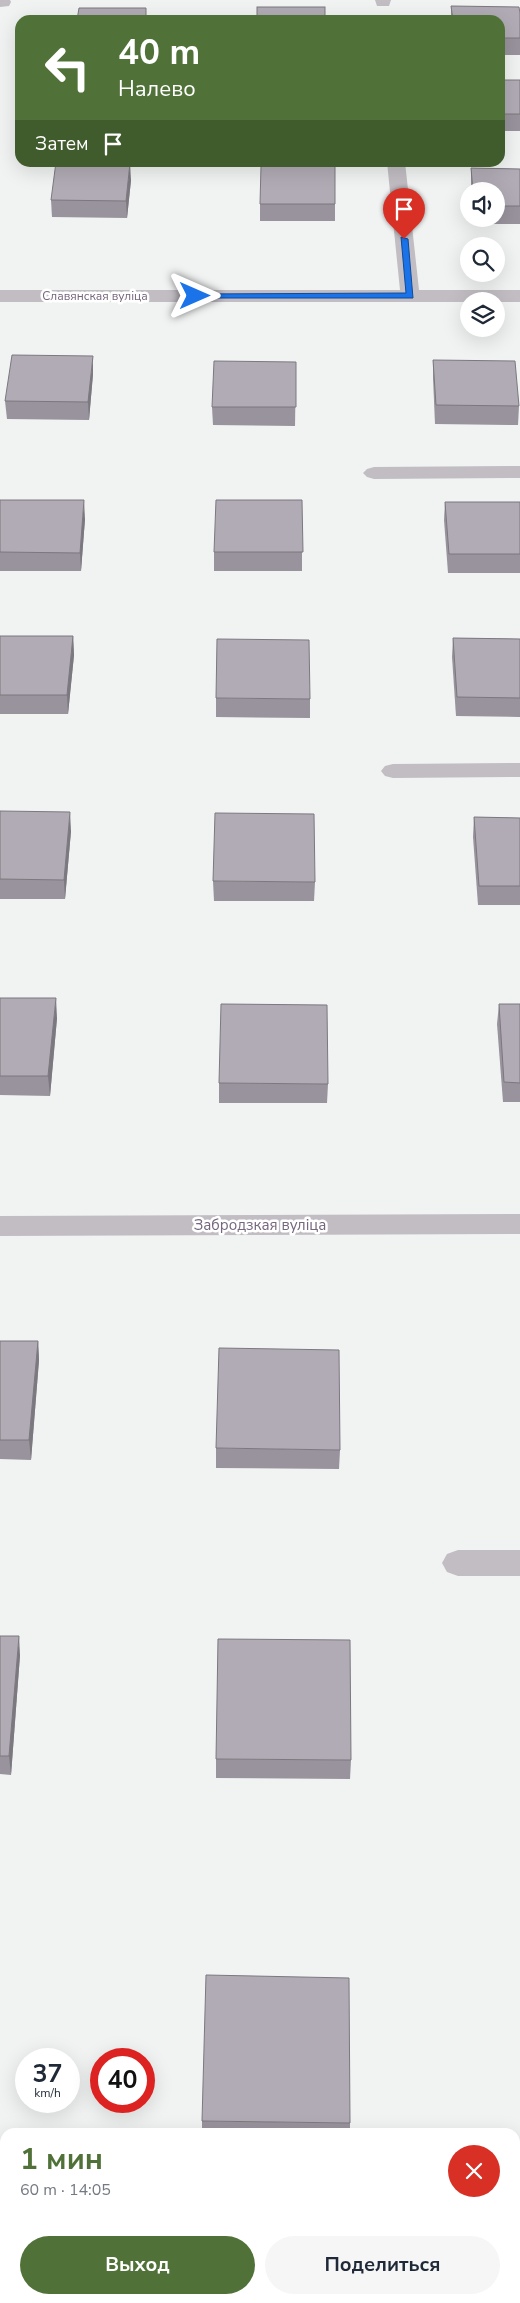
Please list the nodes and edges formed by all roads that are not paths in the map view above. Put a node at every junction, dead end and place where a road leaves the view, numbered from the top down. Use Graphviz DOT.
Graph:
graph roads {
  1 [pos="397,167"];
  2 [pos="0,296"];
  3 [pos="410,296"];
  4 [pos="520,296"];
  5 [pos="520,472"];
  6 [pos="374,473"];
  7 [pos="520,770"];
  8 [pos="393,771"];
  9 [pos="520,1224"];
  10 [pos="0,1226"];
  11 [pos="458,1563"];
  12 [pos="520,1563"];
  1 -- 3 [label="street"];
  2 -- 3 [label="street, Славянская вуліца"];
  3 -- 4 [label="street, Славянская вуліца"];
  5 -- 6 [label="street"];
  7 -- 8 [label="street"];
  9 -- 10 [label="street, Забродзкая вуліца"];
  11 -- 12 [label="street"];
}
